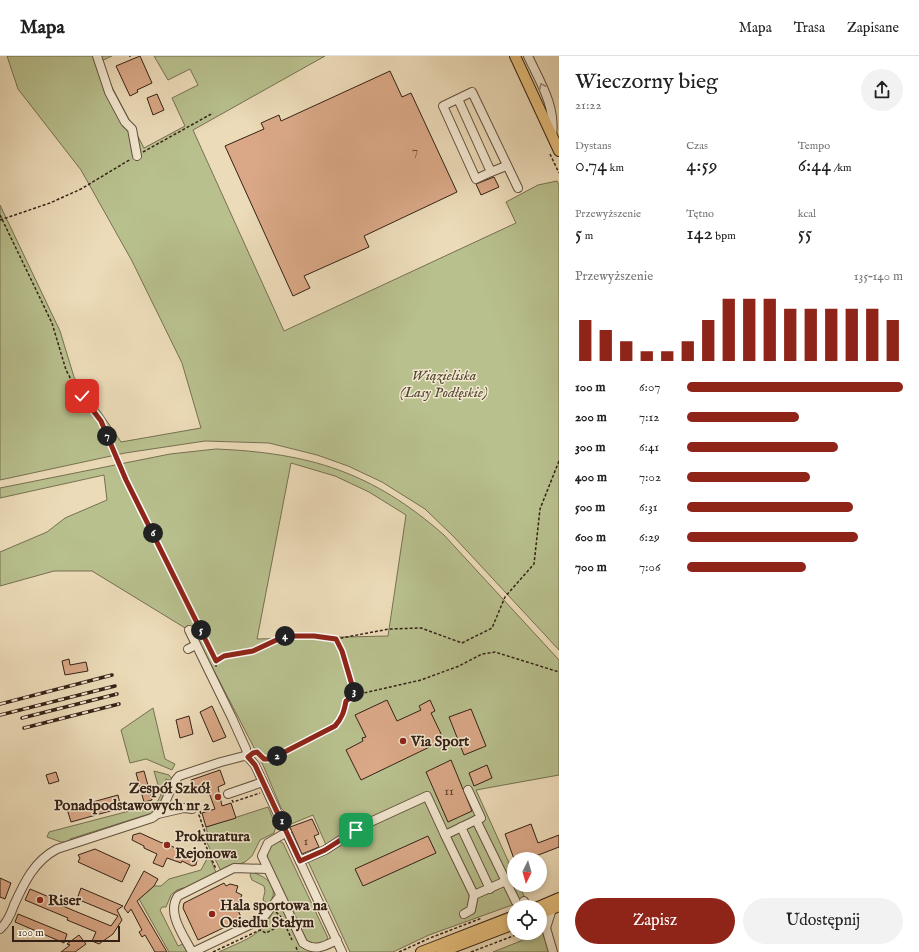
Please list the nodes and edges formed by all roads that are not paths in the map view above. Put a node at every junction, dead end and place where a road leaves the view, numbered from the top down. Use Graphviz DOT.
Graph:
graph roads {
  1 [pos="97,56"];
  2 [pos="515,56"];
  3 [pos="528,56"];
  4 [pos="458,99"];
  5 [pos="552,136"];
  6 [pos="559,151"];
  7 [pos="137,156"];
  8 [pos="506,166"];
  9 [pos="491,172"];
  10 [pos="518,188"];
  11 [pos="189,630"];
  12 [pos="248,757"];
  13 [pos="263,782"];
  14 [pos="468,790"];
  15 [pos="230,795"];
  16 [pos="192,809"];
  17 [pos="158,814"];
  18 [pos="476,820"];
  19 [pos="460,827"];
  20 [pos="287,832"];
  21 [pos="445,834"];
  22 [pos="300,861"];
  23 [pos="267,869"];
  24 [pos="506,882"];
  25 [pos="490,888"];
  26 [pos="474,895"];
  27 [pos="280,896"];
  28 [pos="559,898"];
  29 [pos="519,900"];
  30 [pos="547,903"];
  31 [pos="555,908"];
  32 [pos="464,914"];
  33 [pos="507,919"];
  34 [pos="547,920"];
  35 [pos="507,927"];
  36 [pos="0,929"];
  37 [pos="547,933"];
  38 [pos="337,940"];
  39 [pos="555,947"];
  40 [pos="192,952"];
  41 [pos="342,952"];
  42 [pos="421,952"];
  43 [pos="441,952"];
  1 -- 7 [label="street"];
  2 -- 5 [label="main road"];
  5 -- 3 [label="street, one-way"];
  4 -- 8 [label="street"];
  4 -- 9 [label="street"];
  4 -- 9 [label="street"];
  5 -- 6 [label="main road"];
  8 -- 9 [label="street"];
  8 -- 10 [label="street"];
  11 -- 12 [label="street"];
  12 -- 13 [label="street"];
  12 -- 17 [label="street"];
  13 -- 15 [label="street"];
  13 -- 20 [label="street"];
  14 -- 18 [label="street"];
  16 -- 17 [label="street"];
  17 -- 36 [label="street"];
  18 -- 19 [label="street"];
  18 -- 24 [label="street"];
  19 -- 21 [label="street"];
  19 -- 25 [label="street"];
  20 -- 22 [label="street"];
  20 -- 23 [label="street"];
  21 -- 22 [label="street"];
  21 -- 26 [label="street"];
  22 -- 38 [label="street"];
  23 -- 27 [label="street"];
  23 -- 40 [label="street"];
  24 -- 25 [label="street"];
  24 -- 29 [label="street"];
  25 -- 26 [label="street"];
  26 -- 32 [label="street"];
  27 -- 38 [label="street"];
  27 -- 40 [label="street"];
  28 -- 30 [label="main road"];
  31 -- 34 [label="street"];
  33 -- 42 [label="main road"];
  35 -- 43 [label="main road"];
  37 -- 39 [label="street"];
  38 -- 41 [label="street"];
}
